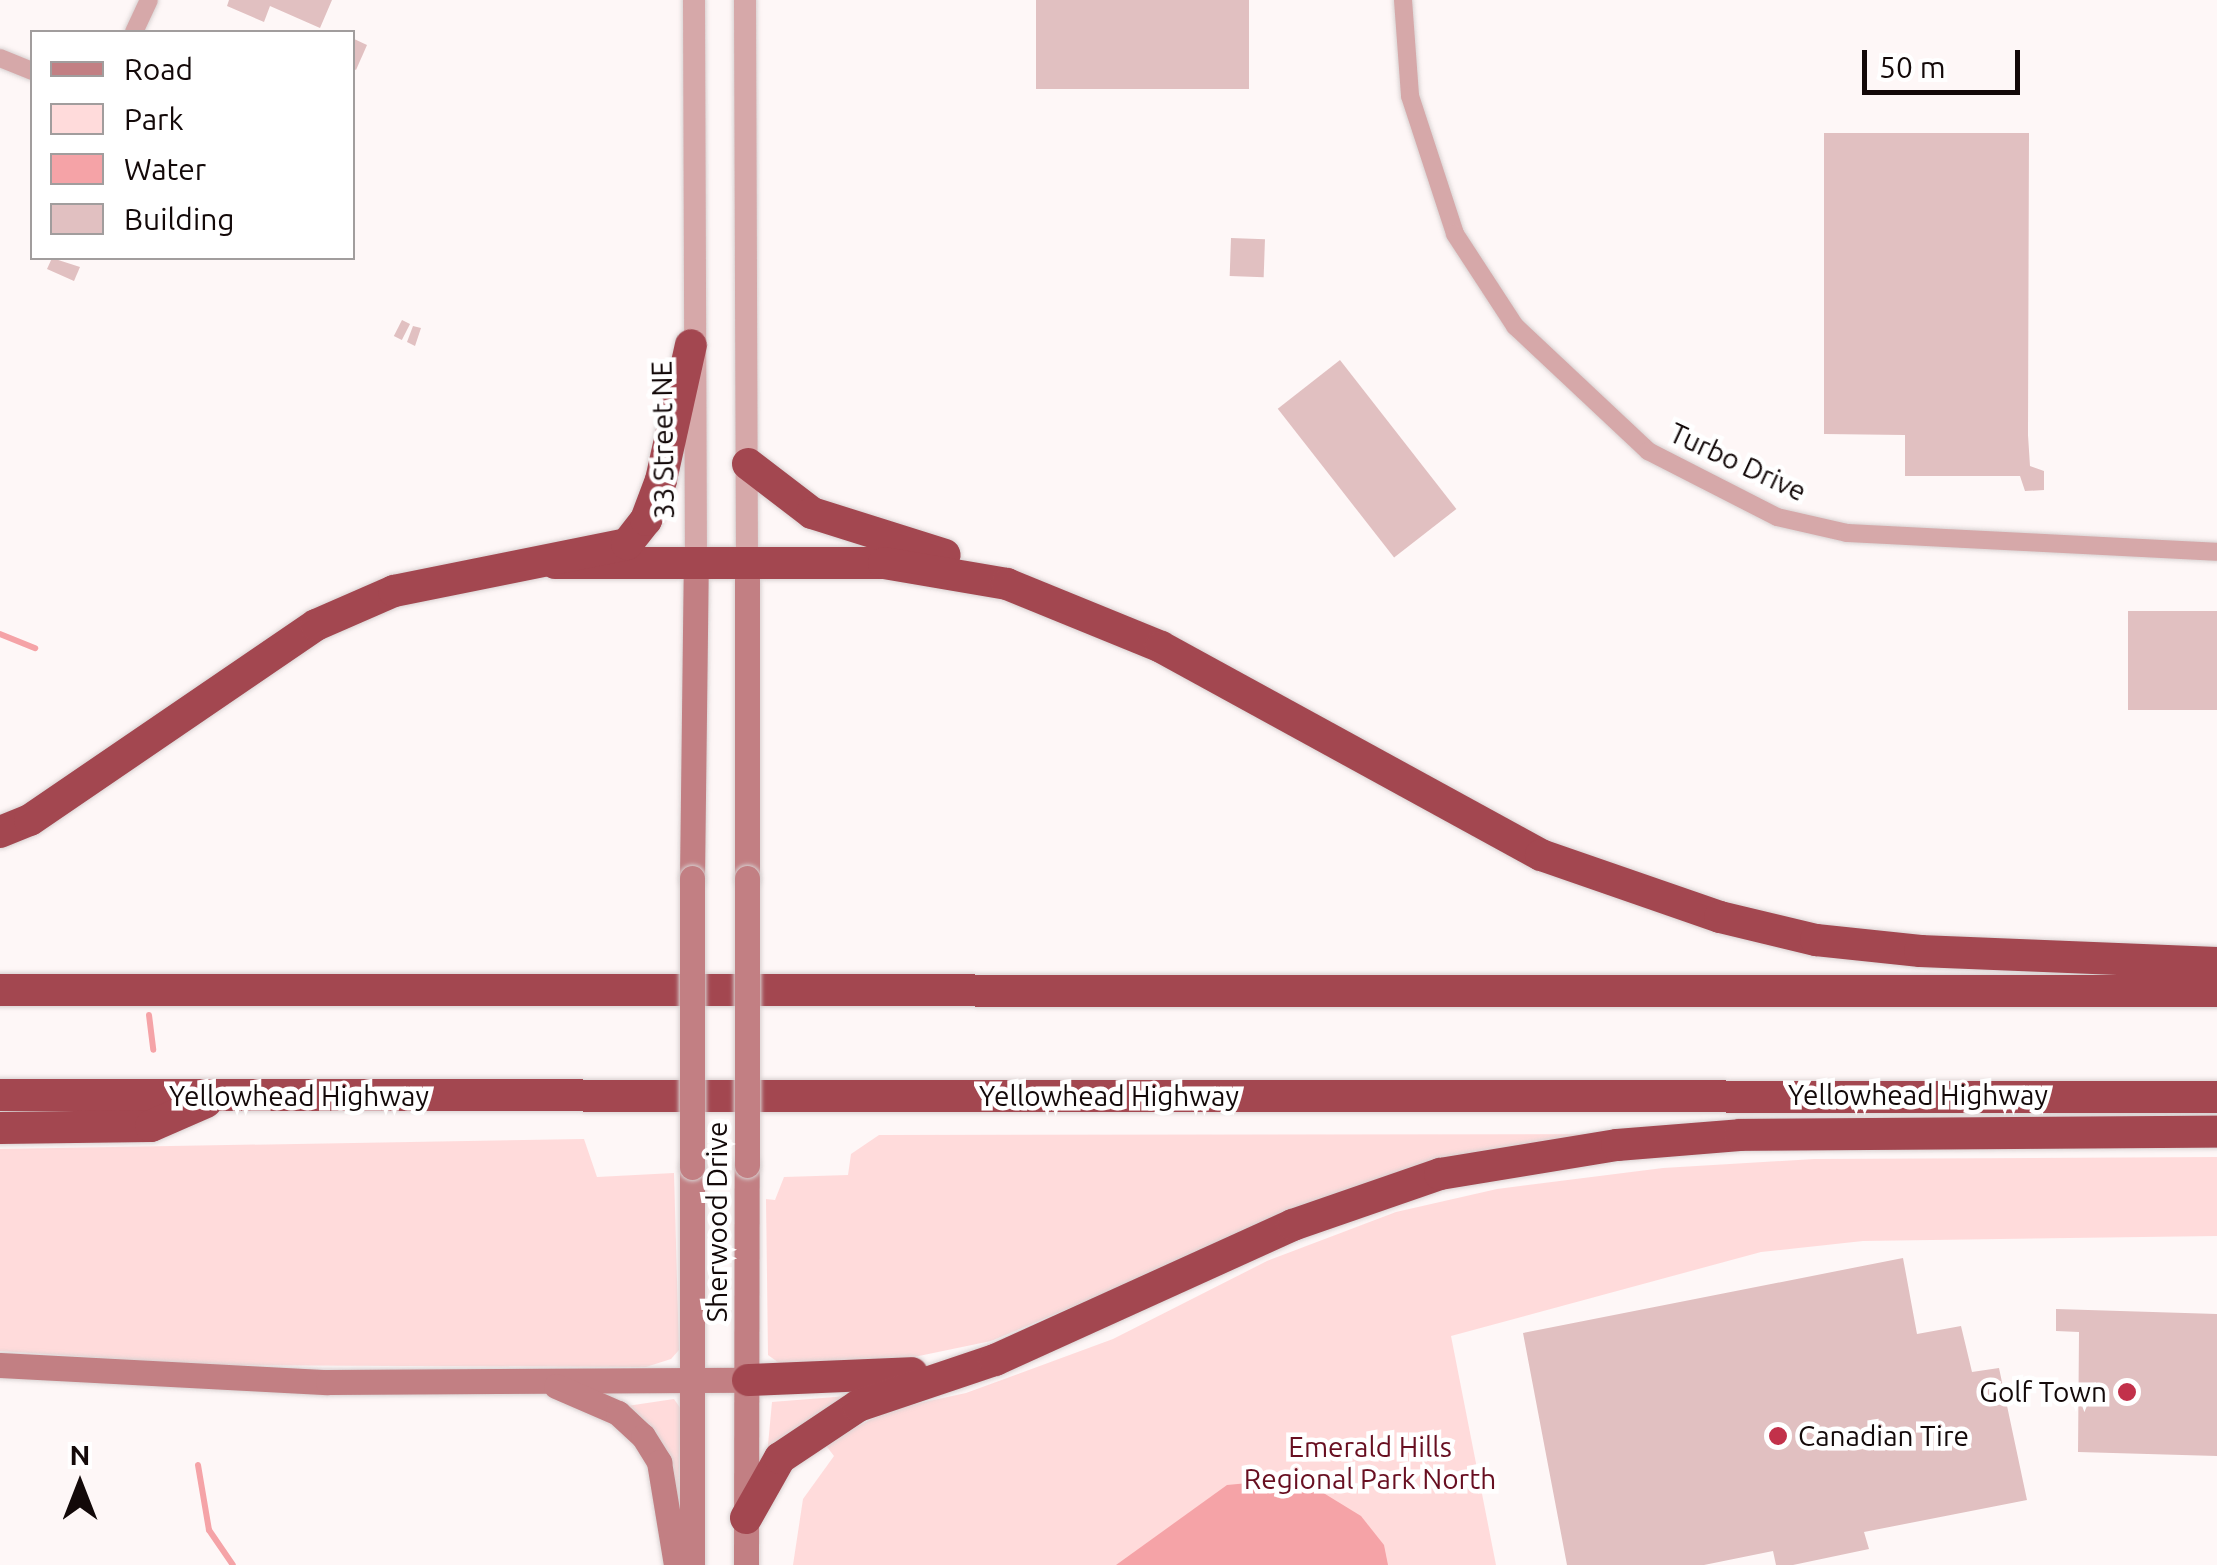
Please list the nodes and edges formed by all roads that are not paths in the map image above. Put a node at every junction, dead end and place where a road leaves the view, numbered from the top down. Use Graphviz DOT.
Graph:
graph roads {
  1 [pos="149,0"];
  2 [pos="694,0"];
  3 [pos="745,0"];
  4 [pos="1403,0"];
  5 [pos="135,30"];
  6 [pos="0,58"];
  7 [pos="30,70"];
  8 [pos="691,345"];
  9 [pos="748,464"];
  10 [pos="2217,552"];
  11 [pos="696,560"];
  12 [pos="747,560"];
  13 [pos="555,563"];
  14 [pos="1007,584"];
  15 [pos="0,832"];
  16 [pos="692,878"];
  17 [pos="2217,963"];
  18 [pos="0,990"];
  19 [pos="2217,990"];
  20 [pos="0,1095"];
  21 [pos="220,1096"];
  22 [pos="2217,1097"];
  23 [pos="0,1128"];
  24 [pos="2217,1132"];
  25 [pos="995,1360"];
  26 [pos="0,1365"];
  27 [pos="692,1380"];
  28 [pos="748,1380"];
  29 [pos="546,1382"];
  30 [pos="746,1518"];
  31 [pos="676,1565"];
  32 [pos="692,1565"];
  33 [pos="746,1565"];
  1 -- 5 [label="street"];
  2 -- 8 [label="street, 33 Street NE"];
  3 -- 9 [label="street"];
  4 -- 10 [label="street, Turbo Drive"];
  6 -- 7 [label="street"];
  8 -- 11 [label="street, 33 Street NE"];
  8 -- 13 [label="highway"];
  9 -- 12 [label="street"];
  9 -- 14 [label="highway"];
  11 -- 12 [label="highway"];
  11 -- 13 [label="highway"];
  11 -- 16 [label="main road, 33 Street NE"];
  12 -- 14 [label="highway"];
  12 -- 28 [label="main road, Sherwood Drive, bridge"];
  13 -- 15 [label="highway"];
  14 -- 17 [label="highway"];
  16 -- 27 [label="main road, Sherwood Drive, bridge"];
  18 -- 19 [label="highway"];
  20 -- 21 [label="highway, Yellowhead Highway"];
  21 -- 22 [label="highway, Yellowhead Highway"];
  21 -- 23 [label="highway"];
  24 -- 25 [label="highway"];
  25 -- 28 [label="highway"];
  25 -- 30 [label="highway"];
  26 -- 29 [label="main road"];
  27 -- 28 [label="main road"];
  27 -- 29 [label="main road"];
  27 -- 32 [label="main road, Sherwood Drive"];
  28 -- 30 [label="main road, Sherwood Drive"];
  29 -- 31 [label="main road"];
  30 -- 33 [label="main road, Sherwood Drive"];
}
